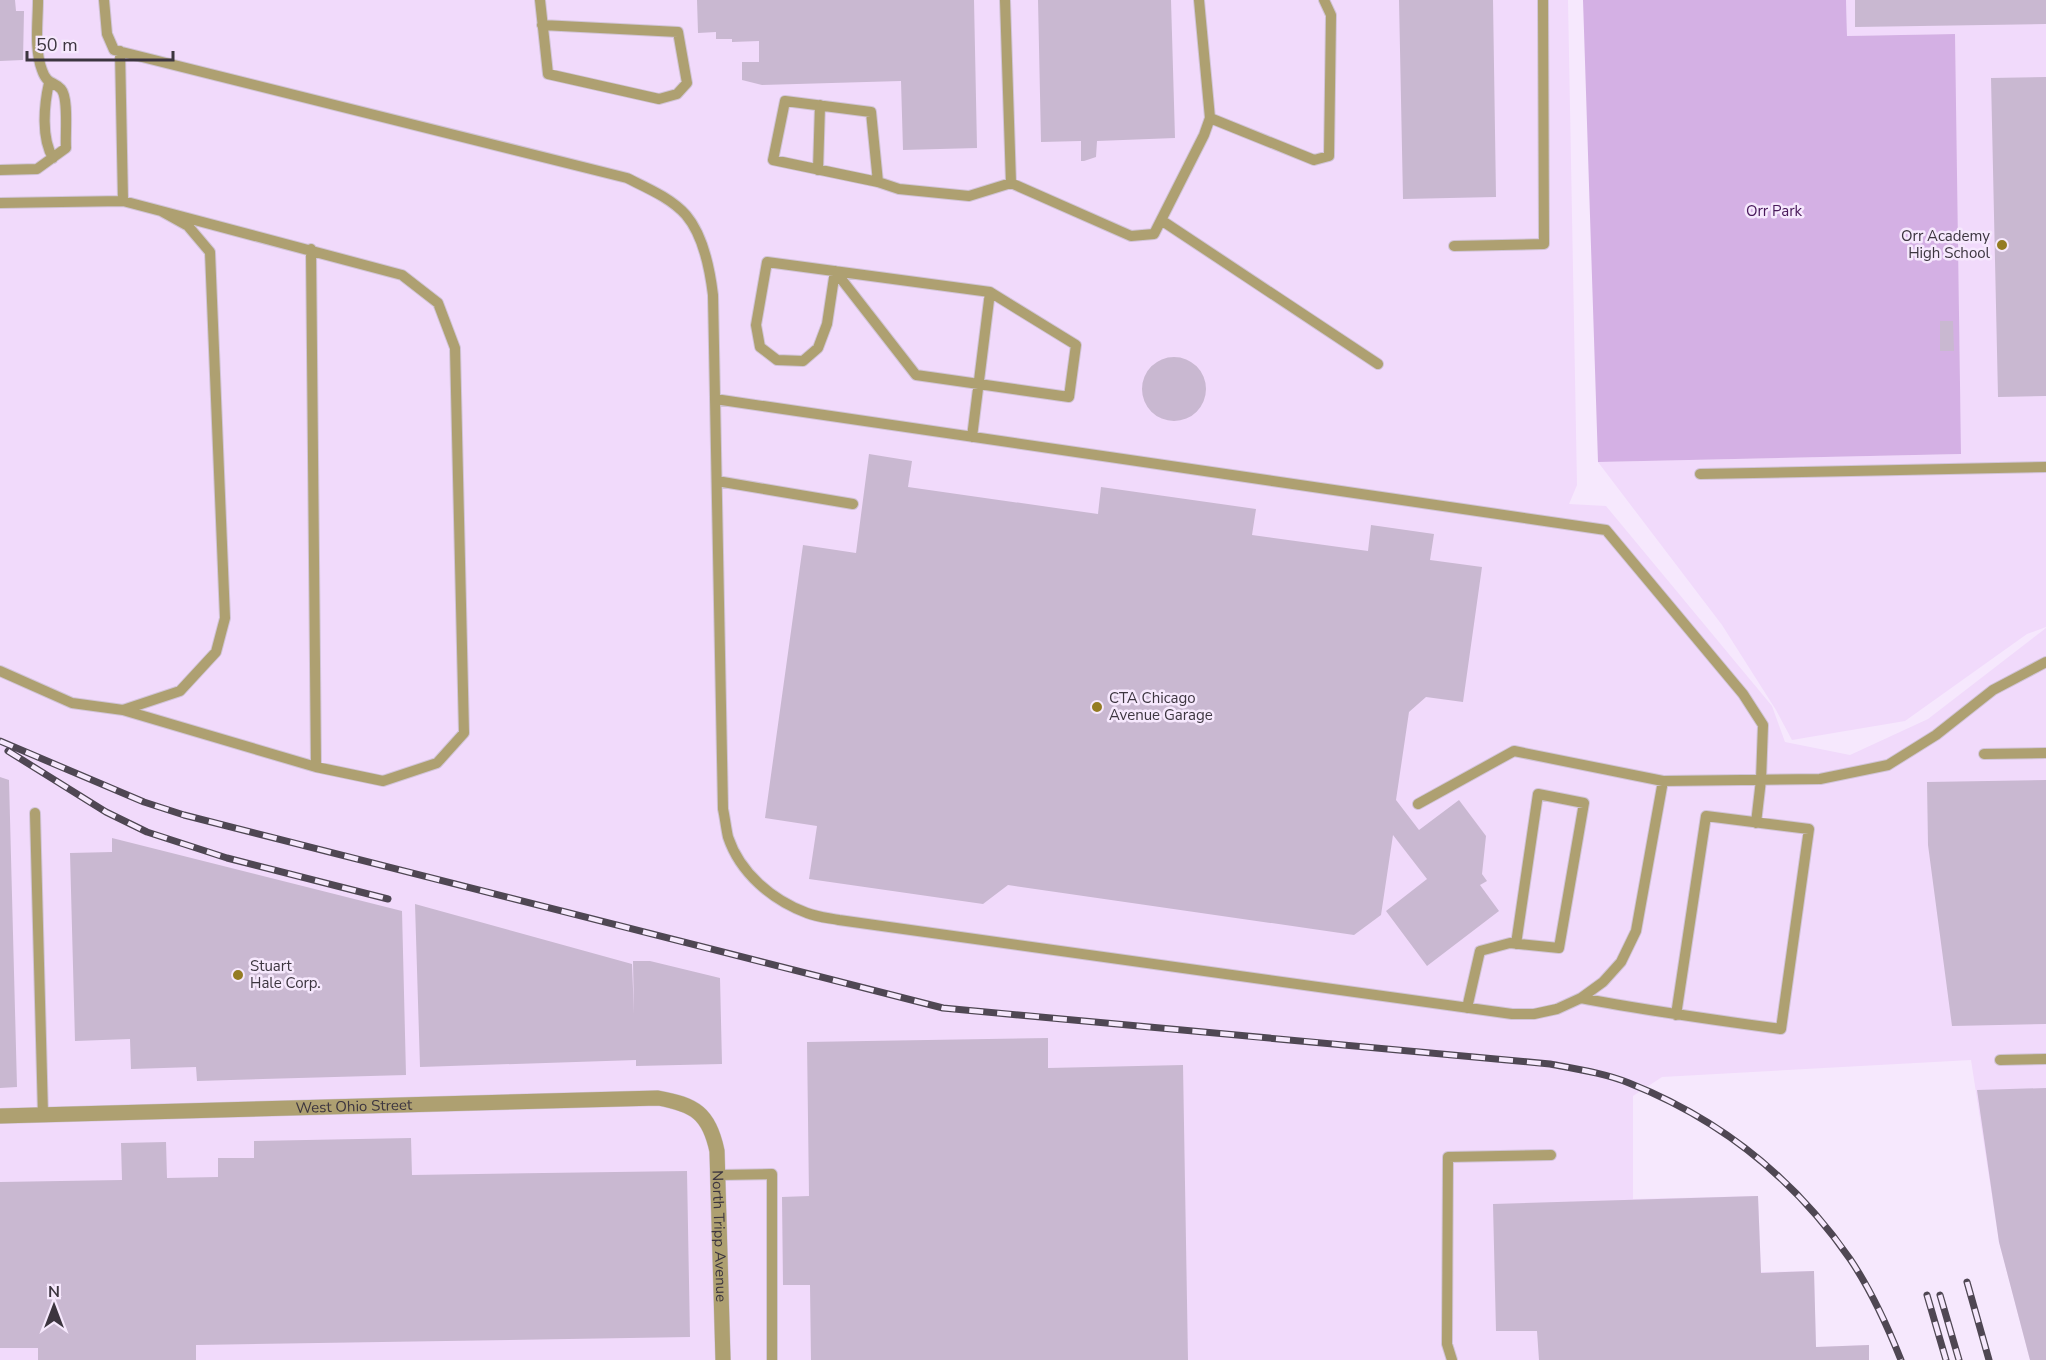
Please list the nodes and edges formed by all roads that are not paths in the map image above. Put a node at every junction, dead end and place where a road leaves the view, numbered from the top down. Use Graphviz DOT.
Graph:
graph roads {
  1 [pos="104,0"];
  2 [pos="540,0"];
  3 [pos="1005,0"];
  4 [pos="1199,0"];
  5 [pos="1324,0"];
  6 [pos="1543,0"];
  7 [pos="38,4"];
  8 [pos="543,25"];
  9 [pos="120,51"];
  10 [pos="49,83"];
  11 [pos="820,105"];
  12 [pos="1210,118"];
  13 [pos="53,158"];
  14 [pos="0,170"];
  15 [pos="818,170"];
  16 [pos="878,182"];
  17 [pos="1011,183"];
  18 [pos="123,201"];
  19 [pos="0,203"];
  20 [pos="161,211"];
  21 [pos="1161,220"];
  22 [pos="1454,246"];
  23 [pos="311,249"];
  24 [pos="835,271"];
  25 [pos="990,292"];
  26 [pos="1378,364"];
  27 [pos="979,384"];
  28 [pos="715,399"];
  29 [pos="972,437"];
  30 [pos="2046,467"];
  31 [pos="1700,474"];
  32 [pos="717,481"];
  33 [pos="853,504"];
  34 [pos="2046,662"];
  35 [pos="0,671"];
  36 [pos="123,711"];
  37 [pos="2046,753"];
  38 [pos="1984,754"];
  39 [pos="316,767"];
  40 [pos="1761,780"];
  41 [pos="1663,781"];
  42 [pos="1418,804"];
  43 [pos="35,813"];
  44 [pos="1756,823"];
  45 [pos="1516,944"];
  46 [pos="1581,998"];
  47 [pos="1467,1008"];
  48 [pos="1676,1015"];
  49 [pos="2046,1059"];
  50 [pos="2000,1060"];
  51 [pos="43,1115"];
  52 [pos="0,1116"];
  53 [pos="702,1116"];
  54 [pos="1551,1155"];
  55 [pos="718,1175"];
  56 [pos="723,1360"];
  57 [pos="772,1360"];
  58 [pos="1452,1360"];
  1 -- 9 [label="lane"];
  2 -- 8 [label="lane"];
  3 -- 17 [label="lane"];
  4 -- 12 [label="lane"];
  5 -- 12 [label="lane"];
  6 -- 22 [label="lane"];
  7 -- 10 [label="lane"];
  8 -- 8 [label="lane"];
  9 -- 18 [label="lane"];
  9 -- 28 [label="lane"];
  10 -- 13 [label="lane"];
  10 -- 13 [label="lane"];
  11 -- 15 [label="lane"];
  11 -- 15 [label="lane"];
  11 -- 16 [label="lane"];
  12 -- 21 [label="lane"];
  13 -- 14 [label="lane"];
  15 -- 16 [label="lane"];
  16 -- 17 [label="lane"];
  17 -- 21 [label="lane"];
  18 -- 19 [label="lane"];
  18 -- 20 [label="lane"];
  20 -- 23 [label="lane"];
  20 -- 36 [label="lane"];
  21 -- 26 [label="lane"];
  23 -- 39 [label="lane"];
  23 -- 39 [label="lane"];
  24 -- 24 [label="lane"];
  24 -- 25 [label="lane"];
  24 -- 27 [label="lane"];
  25 -- 27 [label="lane"];
  25 -- 27 [label="lane"];
  27 -- 29 [label="lane"];
  28 -- 29 [label="lane"];
  28 -- 32 [label="lane"];
  29 -- 40 [label="lane"];
  30 -- 31 [label="lane"];
  32 -- 33 [label="lane"];
  32 -- 47 [label="lane"];
  34 -- 40 [label="lane"];
  35 -- 36 [label="lane"];
  36 -- 39 [label="lane"];
  37 -- 38 [label="lane"];
  40 -- 41 [label="lane"];
  40 -- 44 [label="lane"];
  41 -- 42 [label="lane"];
  41 -- 46 [label="lane"];
  43 -- 51 [label="lane"];
  44 -- 48 [label="lane"];
  44 -- 48 [label="lane"];
  45 -- 45 [label="lane"];
  45 -- 47 [label="lane"];
  46 -- 47 [label="lane"];
  46 -- 48 [label="lane"];
  49 -- 50 [label="lane"];
  51 -- 52 [label="street, West Ohio Street"];
  51 -- 53 [label="street, West Ohio Street"];
  53 -- 55 [label="street, North Tripp Avenue"];
  54 -- 58 [label="lane"];
  55 -- 56 [label="street, North Tripp Avenue"];
  55 -- 57 [label="lane"];
}
